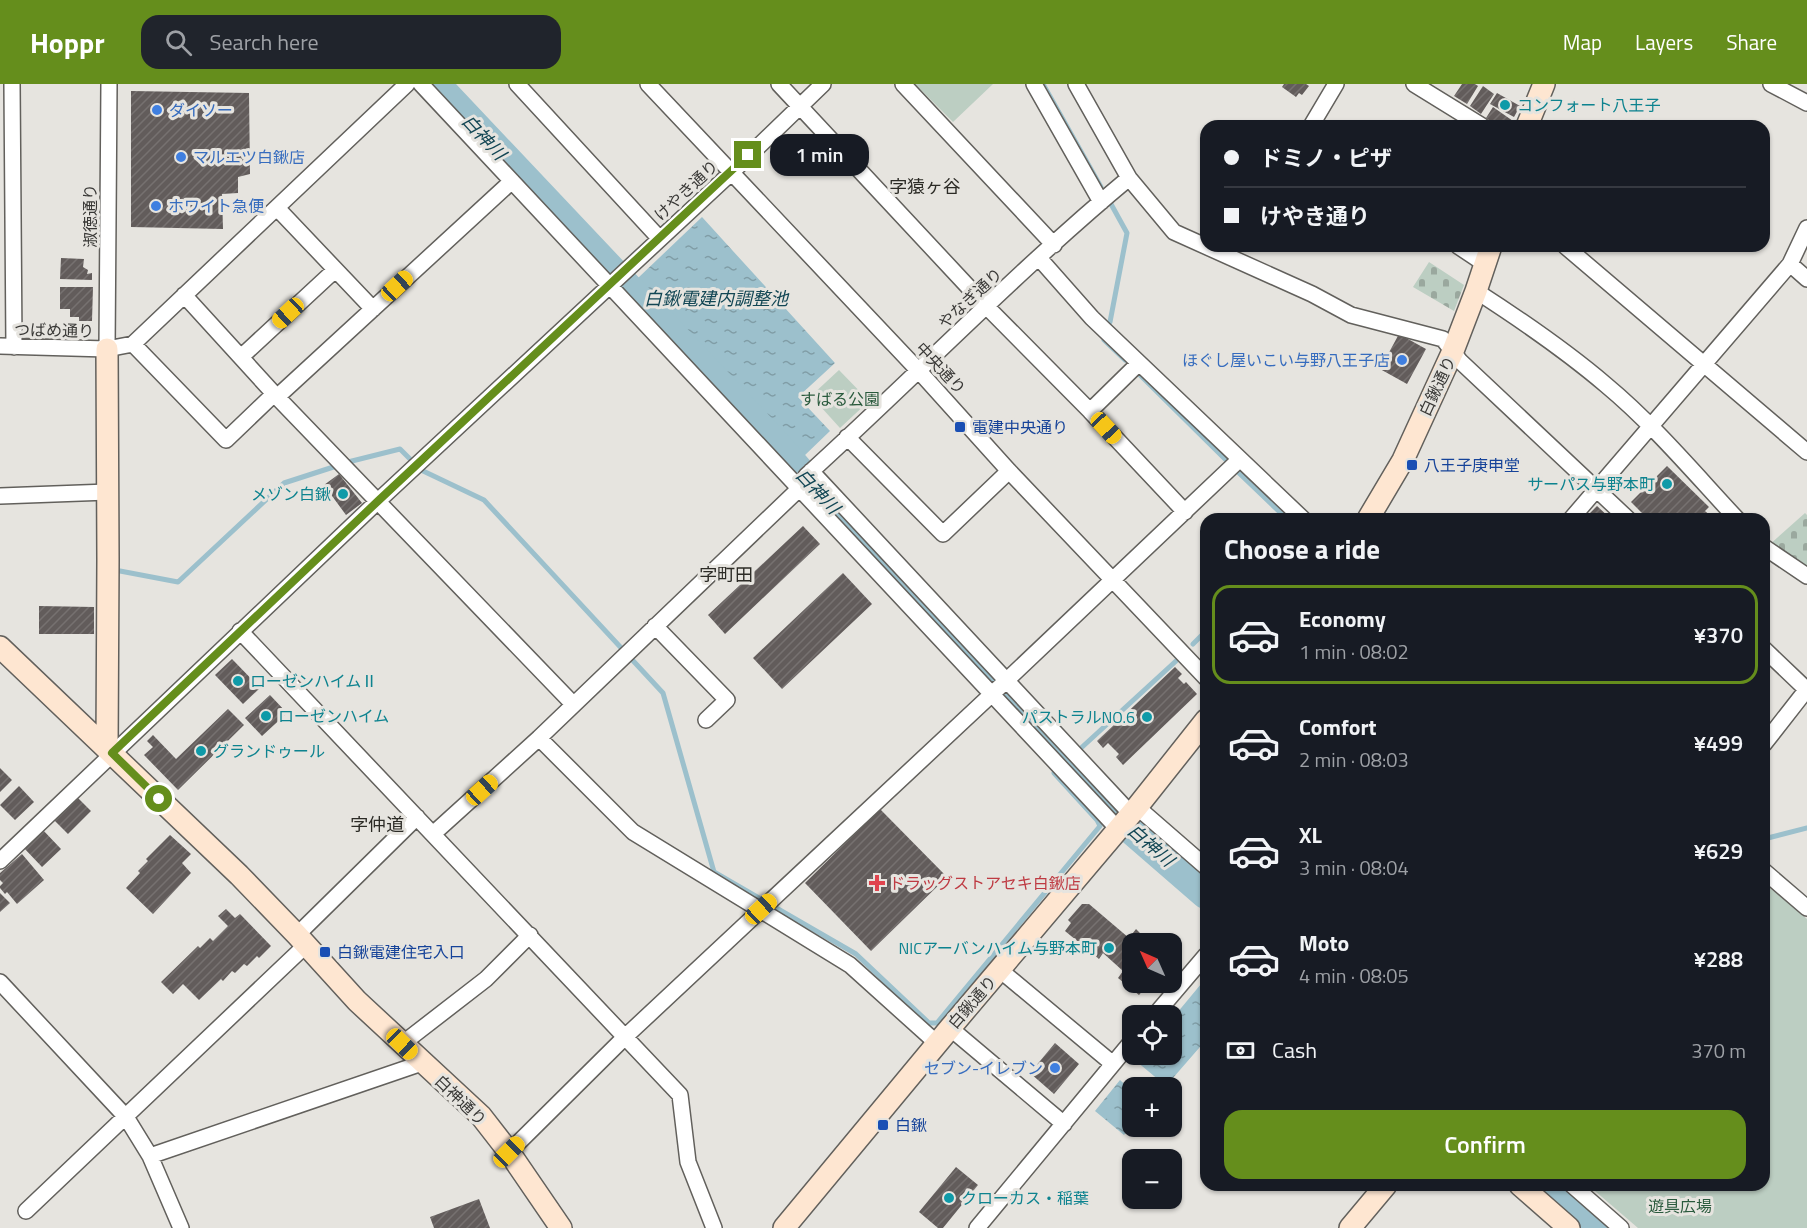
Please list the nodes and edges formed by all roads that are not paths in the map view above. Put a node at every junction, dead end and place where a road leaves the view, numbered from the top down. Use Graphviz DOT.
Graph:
graph roads {
  1 [pos="12,84"];
  2 [pos="109,84"];
  3 [pos="407,84"];
  4 [pos="421,84"];
  5 [pos="517,84"];
  6 [pos="648,84"];
  7 [pos="779,84"];
  8 [pos="823,84"];
  9 [pos="903,84"];
  10 [pos="1034,84"];
  11 [pos="1076,84"];
  12 [pos="1336,84"];
  13 [pos="1413,84"];
  14 [pos="1544,84"];
  15 [pos="1772,84"];
  16 [pos="1807,103"];
  17 [pos="800,106"];
  18 [pos="1315,120"];
  19 [pos="1472,120"];
  20 [pos="1529,120"];
  21 [pos="732,172"];
  22 [pos="1129,178"];
  23 [pos="512,181"];
  24 [pos="1101,202"];
  25 [pos="277,207"];
  26 [pos="1807,228"];
  27 [pos="660,238"];
  28 [pos="1200,241"];
  29 [pos="1054,245"];
  30 [pos="1234,252"];
  31 [pos="1572,252"];
  32 [pos="1488,255"];
  33 [pos="1039,258"];
  34 [pos="1790,264"];
  35 [pos="335,270"];
  36 [pos="1807,279"];
  37 [pos="611,285"];
  38 [pos="1476,291"];
  39 [pos="184,295"];
  40 [pos="987,307"];
  41 [pos="373,309"];
  42 [pos="133,344"];
  43 [pos="7,347"];
  44 [pos="107,349"];
  45 [pos="1453,351"];
  46 [pos="241,357"];
  47 [pos="1140,363"];
  48 [pos="1704,366"];
  49 [pos="918,370"];
  50 [pos="276,395"];
  51 [pos="1090,411"];
  52 [pos="1650,427"];
  53 [pos="847,437"];
  54 [pos="1807,452"];
  55 [pos="1240,459"];
  56 [pos="811,471"];
  57 [pos="1010,471"];
  58 [pos="798,485"];
  59 [pos="1597,489"];
  60 [pos="108,492"];
  61 [pos="0,496"];
  62 [pos="378,501"];
  63 [pos="1185,512"];
  64 [pos="1297,513"];
  65 [pos="1372,513"];
  66 [pos="1576,513"];
  67 [pos="1622,513"];
  68 [pos="1731,513"];
  69 [pos="1770,551"];
  70 [pos="1807,576"];
  71 [pos="1113,580"];
  72 [pos="655,626"];
  73 [pos="240,631"];
  74 [pos="0,647"];
  75 [pos="1770,654"];
  76 [pos="1200,672"];
  77 [pos="1006,681"];
  78 [pos="1807,689"];
  79 [pos="993,693"];
  80 [pos="573,704"];
  81 [pos="706,720"];
  82 [pos="1200,728"];
  83 [pos="1770,736"];
  84 [pos="539,738"];
  85 [pos="109,751"];
  86 [pos="417,817"];
  87 [pos="1127,819"];
  88 [pos="433,834"];
  89 [pos="0,861"];
  90 [pos="1200,863"];
  91 [pos="1770,876"];
  92 [pos="1807,908"];
  93 [pos="761,909"];
  94 [pos="530,935"];
  95 [pos="301,940"];
  96 [pos="1200,962"];
  97 [pos="1000,970"];
  98 [pos="3,990"];
  99 [pos="1163,1005"];
  100 [pos="950,1028"];
  101 [pos="626,1036"];
  102 [pos="402,1044"];
  103 [pos="936,1045"];
  104 [pos="1122,1053"];
  105 [pos="422,1063"];
  106 [pos="1113,1064"];
  107 [pos="126,1117"];
  108 [pos="1064,1124"];
  109 [pos="509,1152"];
  110 [pos="150,1155"];
  111 [pos="1381,1191"];
  112 [pos="1527,1191"];
  113 [pos="1579,1191"];
  114 [pos="26,1211"];
  115 [pos="181,1228"];
  116 [pos="561,1228"];
  117 [pos="714,1228"];
  118 [pos="784,1228"];
  119 [pos="977,1228"];
  120 [pos="1350,1228"];
  121 [pos="1569,1228"];
  122 [pos="1621,1228"];
  1 -- 43 [label="street"];
  2 -- 44 [label="street, 淑徳通り"];
  3 -- 25 [label="street"];
  4 -- 23 [label="street"];
  5 -- 27 [label="street"];
  6 -- 21 [label="street, 中央通り"];
  7 -- 17 [label="street"];
  8 -- 17 [label="street, けやき通り"];
  9 -- 29 [label="street"];
  10 -- 24 [label="street"];
  11 -- 22 [label="street"];
  12 -- 18 [label="street"];
  13 -- 19 [label="street"];
  14 -- 20 [label="street"];
  15 -- 16 [label="street"];
  17 -- 21 [label="street, けやき通り"];
  17 -- 40 [label="street"];
  21 -- 27 [label="street, けやき通り"];
  21 -- 49 [label="street, 中央通り"];
  22 -- 24 [label="street, やなぎ通り"];
  22 -- 28 [label="street"];
  23 -- 37 [label="street"];
  23 -- 41 [label="street"];
  24 -- 29 [label="street, やなぎ通り"];
  25 -- 35 [label="street"];
  25 -- 39 [label="street"];
  26 -- 34 [label="street"];
  27 -- 37 [label="street, けやき通り"];
  29 -- 33 [label="street, やなぎ通り"];
  30 -- 45 [label="street"];
  31 -- 48 [label="street"];
  32 -- 38 [label="street, 白鍬通り"];
  33 -- 40 [label="street, やなぎ通り"];
  33 -- 47 [label="street"];
  34 -- 36 [label="street"];
  34 -- 48 [label="street"];
  35 -- 41 [label="street"];
  35 -- 46 [label="street"];
  37 -- 58 [label="street"];
  37 -- 62 [label="street, けやき通り"];
  38 -- 45 [label="street, 白鍬通り"];
  38 -- 52 [label="street"];
  39 -- 42 [label="street"];
  39 -- 46 [label="street"];
  40 -- 49 [label="street, やなぎ通り"];
  40 -- 51 [label="street"];
  41 -- 50 [label="street"];
  42 -- 44 [label="street, つばめ通り"];
  42 -- 50 [label="street"];
  43 -- 44 [label="street, つばめ通り"];
  44 -- 60 [label="street"];
  45 -- 59 [label="street"];
  45 -- 65 [label="street, 白鍬通り"];
  46 -- 50 [label="street"];
  47 -- 51 [label="street"];
  47 -- 55 [label="street"];
  48 -- 52 [label="street"];
  48 -- 54 [label="street"];
  49 -- 53 [label="street, やなぎ通り"];
  49 -- 57 [label="street, 中央通り"];
  50 -- 62 [label="street"];
  51 -- 63 [label="street"];
  52 -- 59 [label="street"];
  52 -- 68 [label="street"];
  53 -- 56 [label="street, やなぎ通り"];
  53 -- 57 [label="street"];
  55 -- 63 [label="street"];
  55 -- 64 [label="street"];
  56 -- 58 [label="street, やなぎ通り"];
  56 -- 77 [label="street"];
  57 -- 71 [label="street, 中央通り"];
  58 -- 72 [label="street, やなぎ通り"];
  58 -- 79 [label="street"];
  59 -- 66 [label="street"];
  59 -- 67 [label="street"];
  60 -- 61 [label="street"];
  60 -- 85 [label="street"];
  62 -- 73 [label="street, けやき通り"];
  62 -- 80 [label="street"];
  63 -- 71 [label="street"];
  69 -- 70 [label="street"];
  71 -- 76 [label="street, 中央通り"];
  71 -- 77 [label="street"];
  72 -- 80 [label="street, やなぎ通り"];
  72 -- 81 [label="street"];
  73 -- 85 [label="street, けやき通り"];
  73 -- 86 [label="street"];
  74 -- 85 [label="street, 白神通り"];
  75 -- 78 [label="street"];
  77 -- 79 [label="street"];
  77 -- 87 [label="street"];
  78 -- 83 [label="street"];
  79 -- 87 [label="street"];
  79 -- 93 [label="street"];
  80 -- 84 [label="street, やなぎ通り"];
  82 -- 87 [label="street, 白鍬通り"];
  84 -- 88 [label="street, やなぎ通り"];
  84 -- 93 [label="street"];
  85 -- 89 [label="street, けやき通り"];
  85 -- 95 [label="street, 白神通り"];
  86 -- 88 [label="street"];
  86 -- 95 [label="street"];
  87 -- 90 [label="street"];
  87 -- 97 [label="street, 白鍬通り"];
  88 -- 94 [label="street"];
  91 -- 92 [label="street"];
  93 -- 101 [label="street"];
  93 -- 103 [label="street"];
  94 -- 101 [label="street"];
  94 -- 102 [label="street"];
  95 -- 102 [label="street, 白神通り"];
  95 -- 107 [label="street"];
  96 -- 99 [label="street"];
  97 -- 100 [label="street, 白鍬通り"];
  97 -- 106 [label="street"];
  98 -- 107 [label="street"];
  100 -- 103 [label="street, 白鍬通り"];
  100 -- 108 [label="street"];
  101 -- 109 [label="street"];
  101 -- 117 [label="street"];
  102 -- 105 [label="street, 白神通り"];
  103 -- 118 [label="street, 白鍬通り"];
  104 -- 106 [label="street"];
  105 -- 109 [label="street, 白神通り"];
  105 -- 110 [label="street"];
  106 -- 108 [label="street"];
  107 -- 110 [label="street"];
  107 -- 114 [label="street"];
  108 -- 119 [label="street"];
  109 -- 116 [label="street, 白神通り"];
  110 -- 115 [label="street"];
  111 -- 120 [label="street"];
  112 -- 121 [label="street"];
  113 -- 122 [label="street"];
}
